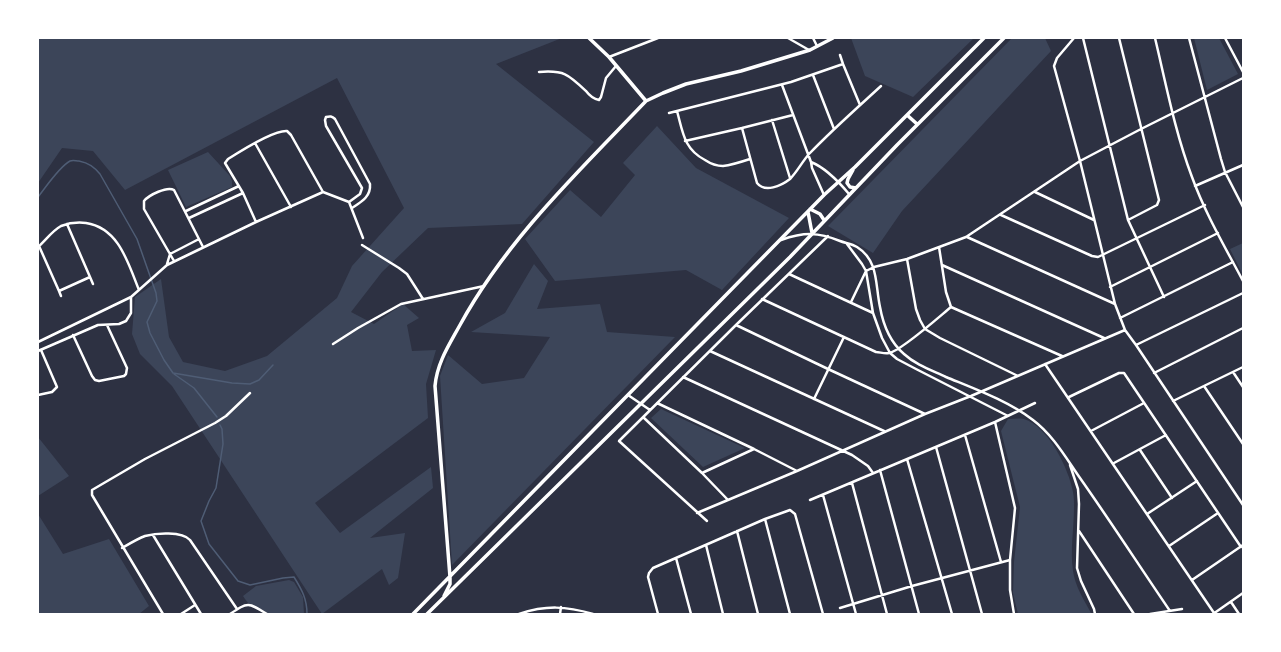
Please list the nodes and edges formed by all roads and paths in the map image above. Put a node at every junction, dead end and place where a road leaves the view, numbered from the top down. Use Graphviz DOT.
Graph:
graph roads {
  1 [pos="589,38"];
  2 [pos="657,38"];
  3 [pos="788,38"];
  4 [pos="813,38"];
  5 [pos="833,38"];
  6 [pos="984,38"];
  7 [pos="1004,38"];
  8 [pos="1074,38"];
  9 [pos="1083,38"];
  10 [pos="1119,38"];
  11 [pos="1154,38"];
  12 [pos="1189,38"];
  13 [pos="1225,38"];
  14 [pos="817,47"];
  15 [pos="810,50"];
  16 [pos="840,55"];
  17 [pos="609,57"];
  18 [pos="843,64"];
  19 [pos="616,66"];
  20 [pos="539,72"];
  21 [pos="1243,72"];
  22 [pos="813,75"];
  23 [pos="1243,78"];
  24 [pos="782,85"];
  25 [pos="881,86"];
  26 [pos="1204,97"];
  27 [pos="646,101"];
  28 [pos="860,105"];
  29 [pos="677,111"];
  30 [pos="669,113"];
  31 [pos="1173,113"];
  32 [pos="793,115"];
  33 [pos="907,115"];
  34 [pos="772,120"];
  35 [pos="918,124"];
  36 [pos="742,128"];
  37 [pos="834,129"];
  38 [pos="1141,129"];
  39 [pos="685,141"];
  40 [pos="255,143"];
  41 [pos="1110,146"];
  42 [pos="808,156"];
  43 [pos="750,159"];
  44 [pos="1080,161"];
  45 [pos="811,162"];
  46 [pos="1243,165"];
  47 [pos="855,167"];
  48 [pos="1225,172"];
  49 [pos="790,178"];
  50 [pos="838,182"];
  51 [pos="239,186"];
  52 [pos="1195,186"];
  53 [pos="856,188"];
  54 [pos="323,192"];
  55 [pos="1035,192"];
  56 [pos="243,193"];
  57 [pos="360,194"];
  58 [pos="849,194"];
  59 [pos="824,195"];
  60 [pos="366,198"];
  61 [pos="348,202"];
  62 [pos="1205,205"];
  63 [pos="290,207"];
  64 [pos="1243,207"];
  65 [pos="352,208"];
  66 [pos="810,209"];
  67 [pos="186,211"];
  68 [pos="808,212"];
  69 [pos="1000,215"];
  70 [pos="189,218"];
  71 [pos="824,220"];
  72 [pos="1094,220"];
  73 [pos="1128,220"];
  74 [pos="256,222"];
  75 [pos="67,224"];
  76 [pos="812,233"];
  77 [pos="1218,233"];
  78 [pos="828,236"];
  79 [pos="966,237"];
  80 [pos="364,238"];
  81 [pos="199,239"];
  82 [pos="1136,239"];
  83 [pos="781,240"];
  84 [pos="846,243"];
  85 [pos="362,245"];
  86 [pos="38,246"];
  87 [pos="203,247"];
  88 [pos="939,247"];
  89 [pos="170,254"];
  90 [pos="1103,256"];
  91 [pos="907,258"];
  92 [pos="174,261"];
  93 [pos="1233,262"];
  94 [pos="167,265"];
  95 [pos="942,265"];
  96 [pos="874,267"];
  97 [pos="1150,268"];
  98 [pos="866,271"];
  99 [pos="789,274"];
  100 [pos="90,277"];
  101 [pos="1243,281"];
  102 [pos="93,284"];
  103 [pos="484,285"];
  104 [pos="1110,287"];
  105 [pos="139,290"];
  106 [pos="59,291"];
  107 [pos="1243,293"];
  108 [pos="61,296"];
  109 [pos="131,297"];
  110 [pos="1164,297"];
  111 [pos="423,299"];
  112 [pos="762,299"];
  113 [pos="851,302"];
  114 [pos="1114,304"];
  115 [pos="951,306"];
  116 [pos="873,313"];
  117 [pos="1120,318"];
  118 [pos="107,325"];
  119 [pos="736,325"];
  120 [pos="1243,328"];
  121 [pos="925,329"];
  122 [pos="1125,330"];
  123 [pos="73,335"];
  124 [pos="844,337"];
  125 [pos="1104,338"];
  126 [pos="38,342"];
  127 [pos="333,344"];
  128 [pos="1136,346"];
  129 [pos="898,348"];
  130 [pos="39,350"];
  131 [pos="710,351"];
  132 [pos="890,353"];
  133 [pos="1063,356"];
  134 [pos="1045,364"];
  135 [pos="1243,367"];
  136 [pos="828,369"];
  137 [pos="1154,372"];
  138 [pos="1233,372"];
  139 [pos="1018,376"];
  140 [pos="684,377"];
  141 [pos="1204,386"];
  142 [pos="1243,387"];
  143 [pos="980,392"];
  144 [pos="250,393"];
  145 [pos="38,395"];
  146 [pos="628,395"];
  147 [pos="971,396"];
  148 [pos="1069,397"];
  149 [pos="814,399"];
  150 [pos="1173,401"];
  151 [pos="657,403"];
  152 [pos="1035,403"];
  153 [pos="1144,403"];
  154 [pos="642,404"];
  155 [pos="650,410"];
  156 [pos="1019,411"];
  157 [pos="925,414"];
  158 [pos="1008,416"];
  159 [pos="643,417"];
  160 [pos="995,422"];
  161 [pos="1091,431"];
  162 [pos="884,432"];
  163 [pos="965,434"];
  164 [pos="1166,435"];
  165 [pos="1243,444"];
  166 [pos="936,447"];
  167 [pos="754,449"];
  168 [pos="1140,450"];
  169 [pos="843,451"];
  170 [pos="907,459"];
  171 [pos="1069,462"];
  172 [pos="1114,464"];
  173 [pos="880,470"];
  174 [pos="798,471"];
  175 [pos="702,473"];
  176 [pos="873,473"];
  177 [pos="1197,481"];
  178 [pos="852,483"];
  179 [pos="823,495"];
  180 [pos="1172,498"];
  181 [pos="728,500"];
  182 [pos="810,500"];
  183 [pos="1243,505"];
  184 [pos="697,513"];
  185 [pos="1218,513"];
  186 [pos="1147,514"];
  187 [pos="765,519"];
  188 [pos="707,521"];
  189 [pos="737,531"];
  190 [pos="1079,531"];
  191 [pos="153,534"];
  192 [pos="706,545"];
  193 [pos="1169,546"];
  194 [pos="1242,546"];
  195 [pos="122,548"];
  196 [pos="676,558"];
  197 [pos="1010,560"];
  198 [pos="1001,562"];
  199 [pos="970,570"];
  200 [pos="450,577"];
  201 [pos="942,578"];
  202 [pos="1192,580"];
  203 [pos="912,586"];
  204 [pos="1243,593"];
  205 [pos="882,595"];
  206 [pos="443,599"];
  207 [pos="1231,602"];
  208 [pos="853,603"];
  209 [pos="195,605"];
  210 [pos="561,607"];
  211 [pos="840,608"];
  212 [pos="237,609"];
  213 [pos="1182,609"];
  214 [pos="1170,611"];
  215 [pos="1214,613"];
  216 [pos="163,614"];
  217 [pos="181,614"];
  218 [pos="201,614"];
  219 [pos="230,614"];
  220 [pos="267,614"];
  221 [pos="413,614"];
  222 [pos="427,614"];
  223 [pos="520,614"];
  224 [pos="560,614"];
  225 [pos="593,614"];
  226 [pos="658,614"];
  227 [pos="691,614"];
  228 [pos="723,614"];
  229 [pos="758,614"];
  230 [pos="790,614"];
  231 [pos="823,614"];
  232 [pos="856,614"];
  233 [pos="887,614"];
  234 [pos="919,614"];
  235 [pos="952,614"];
  236 [pos="982,614"];
  237 [pos="1014,614"];
  238 [pos="1095,614"];
  239 [pos="1134,614"];
  240 [pos="1150,614"];
  241 [pos="1239,614"];
  1 -- 17 [label="street"];
  2 -- 17 [label="street"];
  3 -- 15 [label="street"];
  4 -- 14 [label="street"];
  5 -- 14 [label="street"];
  6 -- 33 [label="street"];
  7 -- 35 [label="street"];
  8 -- 44 [label="street"];
  9 -- 41 [label="street"];
  10 -- 38 [label="street"];
  11 -- 31 [label="street"];
  12 -- 26 [label="street"];
  13 -- 21 [label="street"];
  14 -- 15 [label="street"];
  15 -- 27 [label="street"];
  16 -- 18 [label="street"];
  17 -- 19 [label="street"];
  18 -- 22 [label="street"];
  18 -- 28 [label="street"];
  19 -- 20 [label="street"];
  19 -- 27 [label="street"];
  22 -- 24 [label="street"];
  22 -- 37 [label="street"];
  23 -- 26 [label="street"];
  24 -- 29 [label="street"];
  24 -- 32 [label="street"];
  25 -- 28 [label="street"];
  26 -- 31 [label="street"];
  26 -- 48 [label="street"];
  27 -- 103 [label="street"];
  28 -- 37 [label="street"];
  29 -- 30 [label="street"];
  29 -- 39 [label="street"];
  31 -- 38 [label="street"];
  31 -- 52 [label="street"];
  32 -- 34 [label="street"];
  32 -- 42 [label="street"];
  33 -- 35 [label="street"];
  33 -- 47 [label="street"];
  34 -- 36 [label="street"];
  34 -- 49 [label="street"];
  35 -- 53 [label="street"];
  36 -- 39 [label="street"];
  36 -- 43 [label="street"];
  37 -- 42 [label="street"];
  38 -- 41 [label="street"];
  38 -- 73 [label="street"];
  39 -- 43 [label="street"];
  40 -- 51 [label="street"];
  40 -- 54 [label="street"];
  40 -- 63 [label="street"];
  41 -- 44 [label="street"];
  41 -- 73 [label="street"];
  42 -- 45 [label="street"];
  42 -- 49 [label="street"];
  43 -- 49 [label="street"];
  44 -- 55 [label="street"];
  44 -- 72 [label="street"];
  45 -- 50 [label="street"];
  45 -- 59 [label="street"];
  46 -- 48 [label="street"];
  47 -- 50 [label="street"];
  47 -- 53 [label="street"];
  48 -- 52 [label="street"];
  48 -- 64 [label="street"];
  50 -- 58 [label="street"];
  50 -- 59 [label="street"];
  51 -- 56 [label="street"];
  51 -- 67 [label="street"];
  52 -- 62 [label="street"];
  53 -- 58 [label="street"];
  54 -- 61 [label="street"];
  54 -- 63 [label="street"];
  55 -- 69 [label="street"];
  55 -- 72 [label="street"];
  56 -- 70 [label="street"];
  56 -- 74 [label="street"];
  57 -- 60 [label="street"];
  57 -- 60 [label="street"];
  57 -- 61 [label="street"];
  58 -- 71 [label="street"];
  59 -- 66 [label="street"];
  60 -- 65 [label="street"];
  61 -- 65 [label="street"];
  62 -- 77 [label="street"];
  62 -- 82 [label="street"];
  63 -- 74 [label="street"];
  65 -- 80 [label="street"];
  66 -- 68 [label="street"];
  66 -- 71 [label="street"];
  67 -- 70 [label="street"];
  67 -- 89 [label="street"];
  68 -- 76 [label="street"];
  68 -- 83 [label="street"];
  69 -- 79 [label="street"];
  69 -- 90 [label="street"];
  70 -- 81 [label="street"];
  71 -- 76 [label="street"];
  72 -- 90 [label="street"];
  73 -- 82 [label="street"];
  74 -- 87 [label="street"];
  75 -- 86 [label="street"];
  75 -- 100 [label="street"];
  75 -- 105 [label="street"];
  76 -- 78 [label="street"];
  76 -- 83 [label="street"];
  76 -- 154 [label="street"];
  77 -- 93 [label="street"];
  77 -- 97 [label="street"];
  78 -- 84 [label="street"];
  78 -- 99 [label="street"];
  79 -- 88 [label="street"];
  79 -- 114 [label="street"];
  81 -- 87 [label="street"];
  81 -- 89 [label="street"];
  82 -- 90 [label="street"];
  82 -- 97 [label="street"];
  83 -- 146 [label="street"];
  84 -- 96 [label="street"];
  84 -- 98 [label="street"];
  85 -- 111 [label="street"];
  86 -- 106 [label="street"];
  87 -- 92 [label="street"];
  88 -- 91 [label="street"];
  88 -- 95 [label="street"];
  89 -- 92 [label="street"];
  89 -- 94 [label="street"];
  90 -- 104 [label="street"];
  91 -- 96 [label="street"];
  91 -- 121 [label="street"];
  92 -- 94 [label="street"];
  93 -- 101 [label="street"];
  93 -- 110 [label="street"];
  94 -- 105 [label="street"];
  95 -- 115 [label="street"];
  95 -- 125 [label="street"];
  96 -- 98 [label="street"];
  96 -- 129 [label="street"];
  97 -- 104 [label="street"];
  97 -- 110 [label="street"];
  98 -- 113 [label="street"];
  98 -- 116 [label="street"];
  99 -- 112 [label="street"];
  99 -- 113 [label="street"];
  100 -- 102 [label="street"];
  100 -- 106 [label="street"];
  103 -- 111 [label="street"];
  103 -- 200 [label="street"];
  104 -- 114 [label="street"];
  105 -- 109 [label="street"];
  106 -- 108 [label="street"];
  107 -- 128 [label="street"];
  109 -- 118 [label="street"];
  109 -- 126 [label="street"];
  110 -- 117 [label="street"];
  111 -- 127 [label="street"];
  112 -- 119 [label="street"];
  112 -- 124 [label="street"];
  113 -- 116 [label="street"];
  114 -- 117 [label="street"];
  115 -- 121 [label="street"];
  115 -- 133 [label="street"];
  116 -- 132 [label="street"];
  117 -- 122 [label="street"];
  118 -- 123 [label="street"];
  118 -- 123 [label="street"];
  119 -- 131 [label="street"];
  119 -- 136 [label="street"];
  120 -- 137 [label="street"];
  121 -- 129 [label="street"];
  121 -- 139 [label="street"];
  122 -- 125 [label="street"];
  122 -- 128 [label="street"];
  123 -- 130 [label="street"];
  124 -- 132 [label="street"];
  124 -- 136 [label="street"];
  125 -- 133 [label="street"];
  128 -- 137 [label="street"];
  129 -- 132 [label="street"];
  129 -- 143 [label="street"];
  130 -- 145 [label="street"];
  131 -- 140 [label="street"];
  131 -- 149 [label="street"];
  132 -- 147 [label="street"];
  133 -- 134 [label="street"];
  134 -- 139 [label="street"];
  134 -- 148 [label="street"];
  135 -- 138 [label="street"];
  136 -- 149 [label="street"];
  136 -- 157 [label="street"];
  137 -- 150 [label="street"];
  138 -- 141 [label="street"];
  138 -- 142 [label="street"];
  139 -- 143 [label="street"];
  140 -- 151 [label="street"];
  140 -- 169 [label="street"];
  141 -- 150 [label="street"];
  141 -- 165 [label="street"];
  143 -- 147 [label="street"];
  143 -- 156 [label="street"];
  144 -- 195 [label="street"];
  146 -- 154 [label="street"];
  146 -- 200 [label="street"];
  147 -- 157 [label="street"];
  147 -- 158 [label="street"];
  148 -- 153 [label="street"];
  148 -- 161 [label="street"];
  149 -- 162 [label="street"];
  150 -- 183 [label="street"];
  151 -- 155 [label="street"];
  151 -- 167 [label="street"];
  152 -- 156 [label="street"];
  153 -- 161 [label="street"];
  153 -- 164 [label="street"];
  154 -- 155 [label="street"];
  154 -- 206 [label="street"];
  155 -- 159 [label="street"];
  156 -- 158 [label="street"];
  156 -- 171 [label="street"];
  157 -- 162 [label="street"];
  158 -- 160 [label="street"];
  159 -- 175 [label="street"];
  159 -- 184 [label="street"];
  160 -- 163 [label="street"];
  160 -- 197 [label="street"];
  161 -- 172 [label="street"];
  162 -- 169 [label="street"];
  163 -- 166 [label="street"];
  163 -- 198 [label="street"];
  164 -- 168 [label="street"];
  164 -- 177 [label="street"];
  166 -- 170 [label="street"];
  166 -- 199 [label="street"];
  167 -- 174 [label="street"];
  167 -- 175 [label="street"];
  168 -- 172 [label="street"];
  168 -- 180 [label="street"];
  169 -- 174 [label="street"];
  169 -- 176 [label="street"];
  170 -- 173 [label="street"];
  170 -- 201 [label="street"];
  171 -- 190 [label="street"];
  171 -- 214 [label="street"];
  172 -- 186 [label="street"];
  173 -- 176 [label="street"];
  173 -- 203 [label="street"];
  174 -- 181 [label="street"];
  175 -- 181 [label="street"];
  176 -- 178 [label="street"];
  177 -- 180 [label="street"];
  177 -- 185 [label="street"];
  178 -- 179 [label="street"];
  178 -- 205 [label="street"];
  179 -- 182 [label="street"];
  179 -- 208 [label="street"];
  180 -- 186 [label="street"];
  181 -- 184 [label="street"];
  184 -- 188 [label="street"];
  185 -- 193 [label="street"];
  185 -- 194 [label="street"];
  186 -- 193 [label="street"];
  187 -- 189 [label="street"];
  187 -- 230 [label="street"];
  187 -- 231 [label="street"];
  189 -- 192 [label="street"];
  189 -- 229 [label="street"];
  190 -- 238 [label="street"];
  190 -- 239 [label="street"];
  191 -- 195 [label="street"];
  191 -- 209 [label="street"];
  191 -- 212 [label="street"];
  192 -- 196 [label="street"];
  192 -- 228 [label="street"];
  193 -- 202 [label="street"];
  194 -- 202 [label="street"];
  195 -- 216 [label="street"];
  196 -- 226 [label="street"];
  196 -- 227 [label="street"];
  197 -- 198 [label="street"];
  197 -- 237 [label="street"];
  198 -- 199 [label="street"];
  199 -- 201 [label="street"];
  199 -- 236 [label="street"];
  200 -- 206 [label="street"];
  200 -- 221 [label="street"];
  201 -- 203 [label="street"];
  201 -- 235 [label="street"];
  202 -- 215 [label="street"];
  203 -- 205 [label="street"];
  203 -- 234 [label="street"];
  204 -- 207 [label="street"];
  205 -- 208 [label="street"];
  205 -- 233 [label="street"];
  206 -- 222 [label="street"];
  207 -- 215 [label="street"];
  207 -- 241 [label="street"];
  208 -- 211 [label="street"];
  208 -- 232 [label="street"];
  209 -- 217 [label="street"];
  209 -- 218 [label="street"];
  210 -- 223 [label="street"];
  210 -- 224 [label="street"];
  210 -- 225 [label="street"];
  212 -- 219 [label="street"];
  212 -- 220 [label="street"];
  213 -- 214 [label="street"];
  214 -- 240 [label="street"];
}
